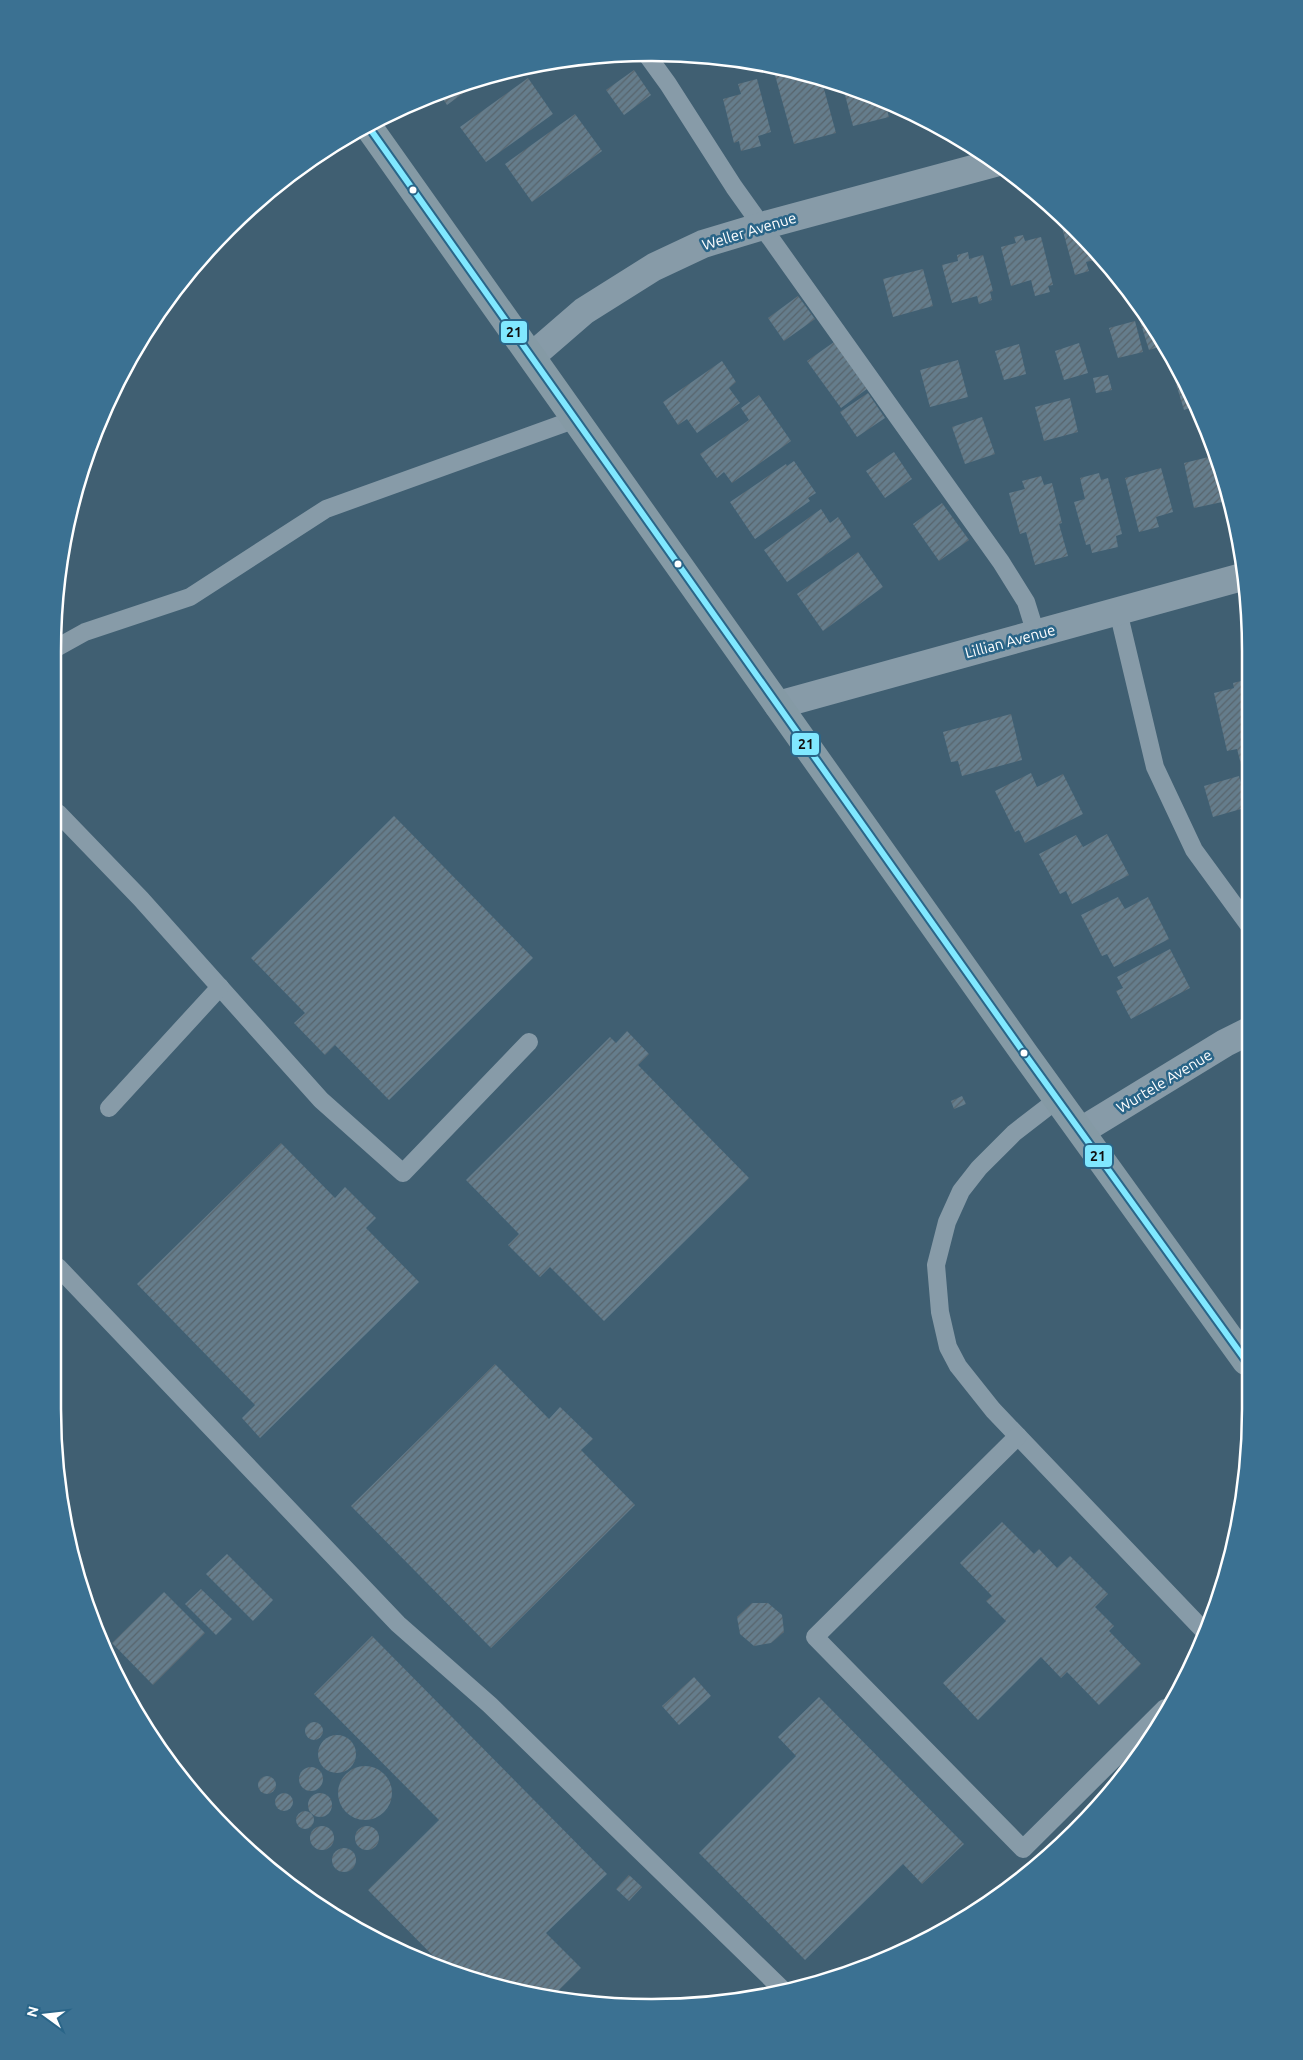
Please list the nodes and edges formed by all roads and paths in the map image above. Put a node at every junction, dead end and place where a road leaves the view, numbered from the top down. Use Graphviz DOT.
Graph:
graph roads {
  1 [pos="651,61"];
  2 [pos="372,132"];
  3 [pos="985,165"];
  4 [pos="761,226"];
  5 [pos="532,356"];
  6 [pos="576,419"];
  7 [pos="1237,578"];
  8 [pos="1118,611"];
  9 [pos="1036,634"];
  10 [pos="61,645"];
  11 [pos="778,705"];
  12 [pos="61,816"];
  13 [pos="1242,916"];
  14 [pos="220,987"];
  15 [pos="1242,1035"];
  16 [pos="529,1042"];
  17 [pos="1058,1099"];
  18 [pos="109,1108"];
  19 [pos="1081,1131"];
  20 [pos="61,1270"];
  21 [pos="1242,1355"];
  22 [pos="1018,1436"];
  23 [pos="1200,1626"];
  24 [pos="1153,1719"];
  25 [pos="778,1985"];
  1 -- 4 [label="lane"];
  2 -- 5 [label="main road"];
  3 -- 4 [label="street, Weller Avenue"];
  4 -- 5 [label="street, Weller Avenue"];
  4 -- 9 [label="lane"];
  5 -- 6 [label="main road"];
  6 -- 10 [label="lane"];
  6 -- 11 [label="main road"];
  7 -- 8 [label="street, Lillian Avenue"];
  8 -- 9 [label="street, Lillian Avenue"];
  8 -- 13 [label="lane"];
  9 -- 11 [label="street, Lillian Avenue"];
  11 -- 17 [label="main road"];
  12 -- 14 [label="lane"];
  14 -- 16 [label="lane"];
  14 -- 18 [label="lane"];
  15 -- 19 [label="street, Wurtele Avenue"];
  17 -- 19 [label="main road"];
  17 -- 22 [label="lane"];
  19 -- 21 [label="main road"];
  20 -- 25 [label="lane"];
  22 -- 23 [label="lane"];
  22 -- 24 [label="lane"];
}
